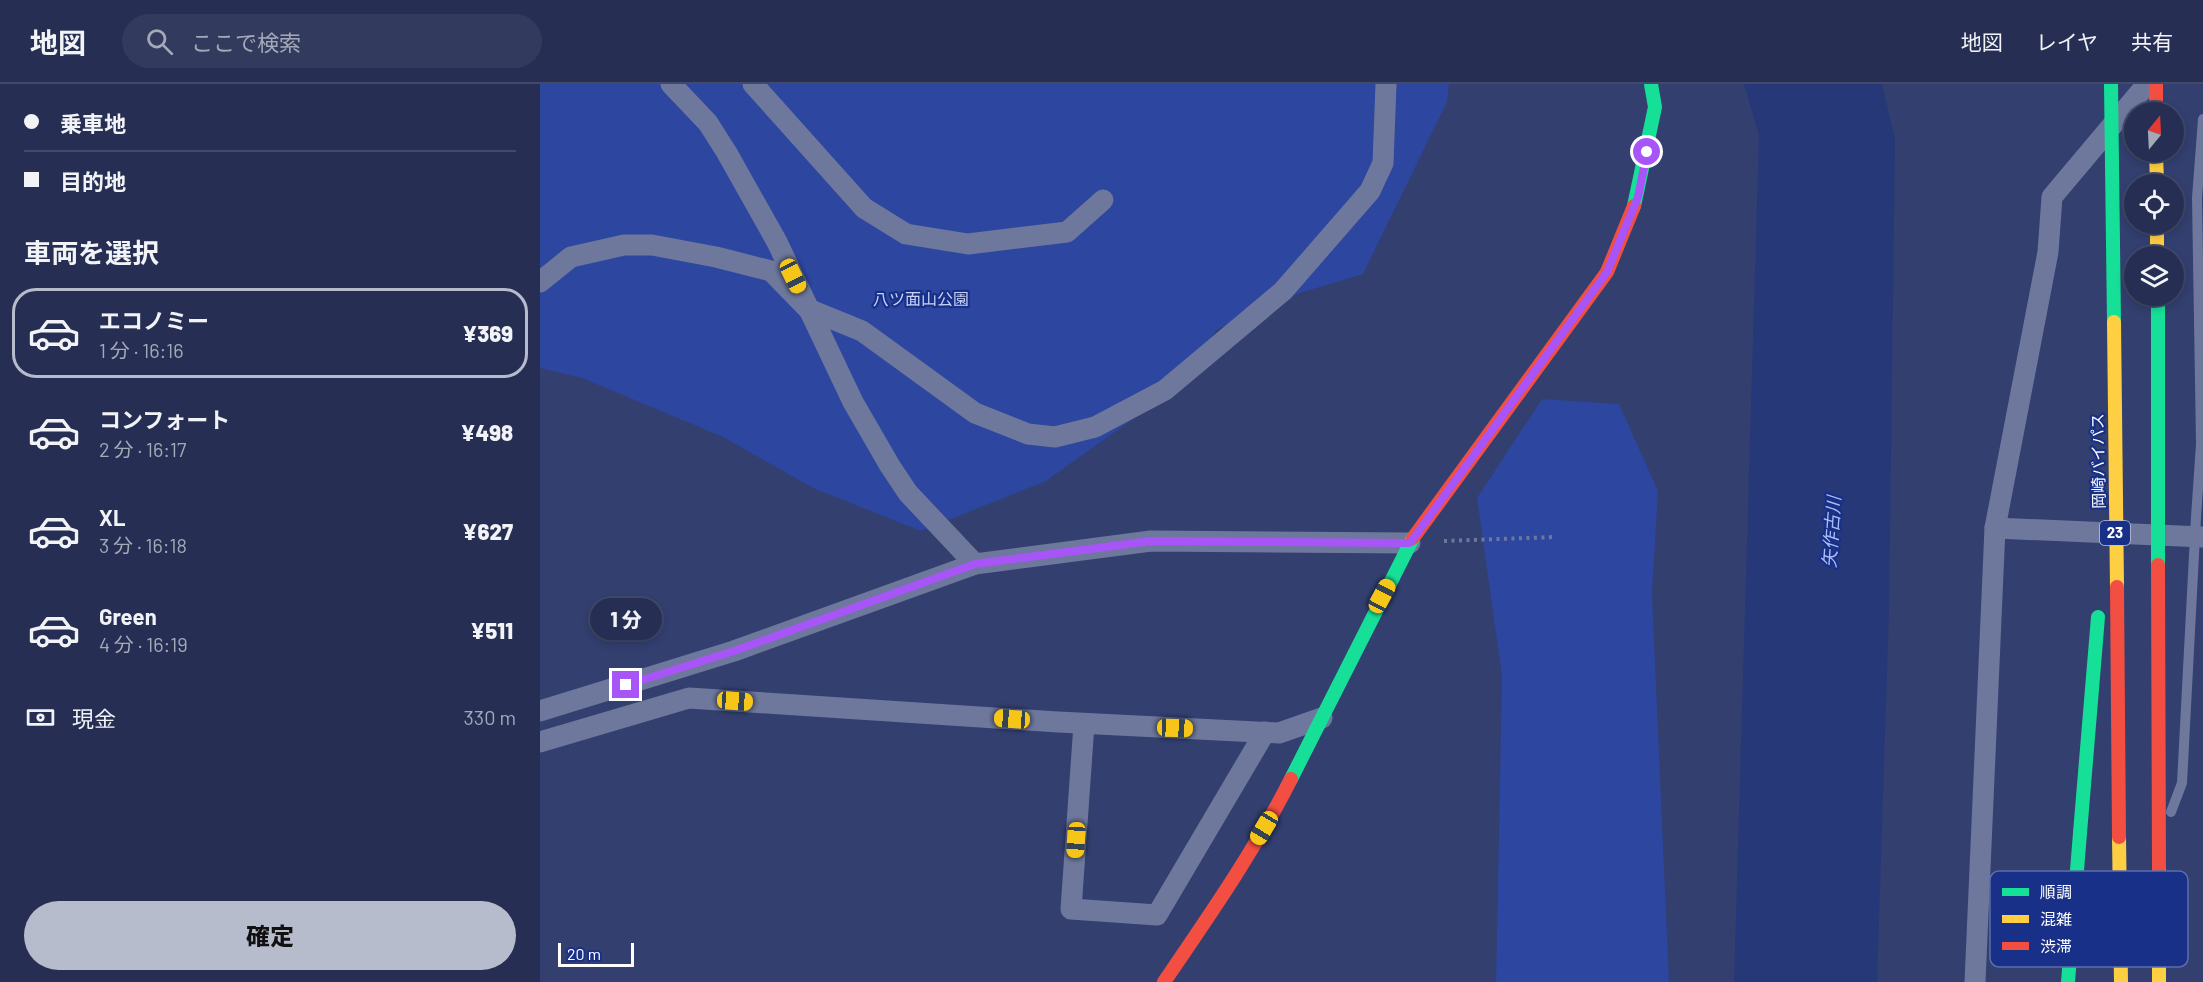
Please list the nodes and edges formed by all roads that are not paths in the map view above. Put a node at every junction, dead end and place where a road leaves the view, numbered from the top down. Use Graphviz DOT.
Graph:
graph roads {
  1 [pos="670,84"];
  2 [pos="753,84"];
  3 [pos="1386,84"];
  4 [pos="1651,84"];
  5 [pos="2111,84"];
  6 [pos="2146,84"];
  7 [pos="2156,84"];
  8 [pos="2156,102"];
  9 [pos="2203,119"];
  10 [pos="1103,200"];
  11 [pos="540,282"];
  12 [pos="2158,306"];
  13 [pos="808,309"];
  14 [pos="2115,486"];
  15 [pos="2104,502"];
  16 [pos="2098,522"];
  17 [pos="2200,527"];
  18 [pos="1995,528"];
  19 [pos="1410,543"];
  20 [pos="2098,546"];
  21 [pos="975,564"];
  22 [pos="2098,604"];
  23 [pos="540,711"];
  24 [pos="1322,718"];
  25 [pos="1084,724"];
  26 [pos="1265,732"];
  27 [pos="540,742"];
  28 [pos="2158,846"];
  29 [pos="2077,871"];
  30 [pos="2120,871"];
  31 [pos="2158,871"];
  32 [pos="2069,967"];
  33 [pos="2121,967"];
  34 [pos="1164,982"];
  35 [pos="1975,982"];
  36 [pos="2068,982"];
  37 [pos="2121,982"];
  1 -- 13 [label="street"];
  2 -- 10 [label="street"];
  3 -- 13 [label="street"];
  4 -- 19 [label="main road"];
  5 -- 14 [label="main road, 岡崎バイパス / 23, bridge"];
  6 -- 18 [label="street"];
  7 -- 8 [label="main road"];
  9 -- 17 [label="lane"];
  11 -- 13 [label="street"];
  12 -- 28 [label="main road, bridge"];
  13 -- 21 [label="street"];
  14 -- 15 [label="main road, 23"];
  14 -- 30 [label="main road, 岡崎バイパス / 23, bridge"];
  16 -- 20 [label="main road, 23"];
  17 -- 18 [label="street"];
  17 -- 28 [label="lane, bridge"];
  18 -- 35 [label="street"];
  19 -- 21 [label="street"];
  19 -- 24 [label="main road"];
  21 -- 23 [label="street"];
  22 -- 29 [label="main road, bridge"];
  24 -- 26 [label="street"];
  24 -- 34 [label="main road"];
  25 -- 26 [label="street"];
  25 -- 26 [label="street"];
  25 -- 27 [label="street"];
  28 -- 31 [label="main road, bridge"];
  32 -- 36 [label="main road, bridge"];
  33 -- 37 [label="main road, 岡崎バイパス / 23, bridge"];
}
